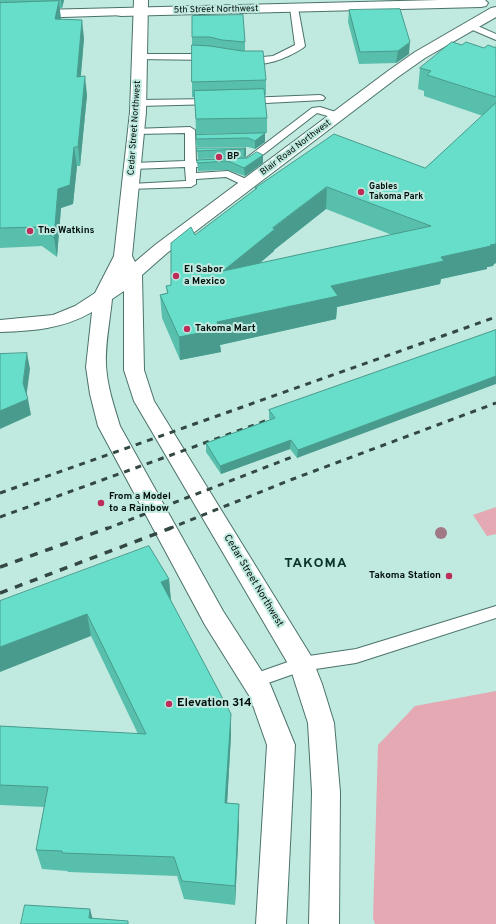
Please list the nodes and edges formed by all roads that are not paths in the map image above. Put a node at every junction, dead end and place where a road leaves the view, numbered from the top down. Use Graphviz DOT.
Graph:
graph roads {
  1 [pos="480,2"];
  2 [pos="141,6"];
  3 [pos="294,8"];
  4 [pos="496,11"];
  5 [pos="0,15"];
  6 [pos="470,26"];
  7 [pos="496,37"];
  8 [pos="139,57"];
  9 [pos="222,60"];
  10 [pos="235,60"];
  11 [pos="320,98"];
  12 [pos="138,103"];
  13 [pos="338,116"];
  14 [pos="137,131"];
  15 [pos="279,136"];
  16 [pos="264,137"];
  17 [pos="300,144"];
  18 [pos="252,153"];
  19 [pos="276,163"];
  20 [pos="191,164"];
  21 [pos="133,166"];
  22 [pos="191,180"];
  23 [pos="249,184"];
  24 [pos="131,187"];
  25 [pos="123,256"];
  26 [pos="133,274"];
  27 [pos="103,297"];
  28 [pos="28,325"];
  29 [pos="0,326"];
  30 [pos="0,333"];
  31 [pos="496,612"];
  32 [pos="302,664"];
  33 [pos="254,681"];
  34 [pos="271,924"];
  35 [pos="324,924"];
  1 -- 3 [label="main road, 5th Street Northwest"];
  1 -- 4 [label="main road"];
  2 -- 3 [label="main road, 5th Street Northwest"];
  2 -- 5 [label="main road, 5th Street Northwest"];
  2 -- 8 [label="main road, Cedar Street Northwest"];
  3 -- 10 [label="lane"];
  4 -- 6 [label="main road, Blair Road Northwest"];
  6 -- 7 [label="lane"];
  6 -- 13 [label="main road, Blair Road Northwest"];
  8 -- 9 [label="lane"];
  8 -- 12 [label="main road, Cedar Street Northwest"];
  11 -- 12 [label="lane"];
  12 -- 14 [label="main road, Cedar Street Northwest"];
  13 -- 15 [label="lane"];
  13 -- 17 [label="main road, Blair Road Northwest"];
  14 -- 20 [label="lane"];
  14 -- 21 [label="main road, Cedar Street Northwest"];
  15 -- 16 [label="lane"];
  15 -- 17 [label="lane"];
  15 -- 18 [label="lane"];
  17 -- 19 [label="main road, Blair Road Northwest"];
  18 -- 19 [label="lane"];
  18 -- 20 [label="lane"];
  19 -- 23 [label="main road, Blair Road Northwest"];
  20 -- 21 [label="lane"];
  20 -- 22 [label="lane"];
  21 -- 24 [label="main road, Cedar Street Northwest"];
  22 -- 23 [label="lane"];
  22 -- 24 [label="lane"];
  23 -- 26 [label="main road, Blair Road Northwest"];
  24 -- 25 [label="main road, Cedar Street Northwest"];
  25 -- 26 [label="main road, Cedar Street Northwest"];
  25 -- 27 [label="main road, Cedar Street Northwest"];
  26 -- 27 [label="main road, Blair Road Northwest"];
  26 -- 32 [label="main road, Cedar Street Northwest"];
  27 -- 28 [label="main road, Blair Road Northwest"];
  27 -- 33 [label="main road, Cedar Street Northwest"];
  28 -- 29 [label="main road"];
  28 -- 30 [label="main road"];
  31 -- 32 [label="lane"];
  32 -- 33 [label="lane"];
  32 -- 35 [label="main road, Cedar Street Northwest"];
  33 -- 34 [label="main road, Cedar Street Northwest"];
}
